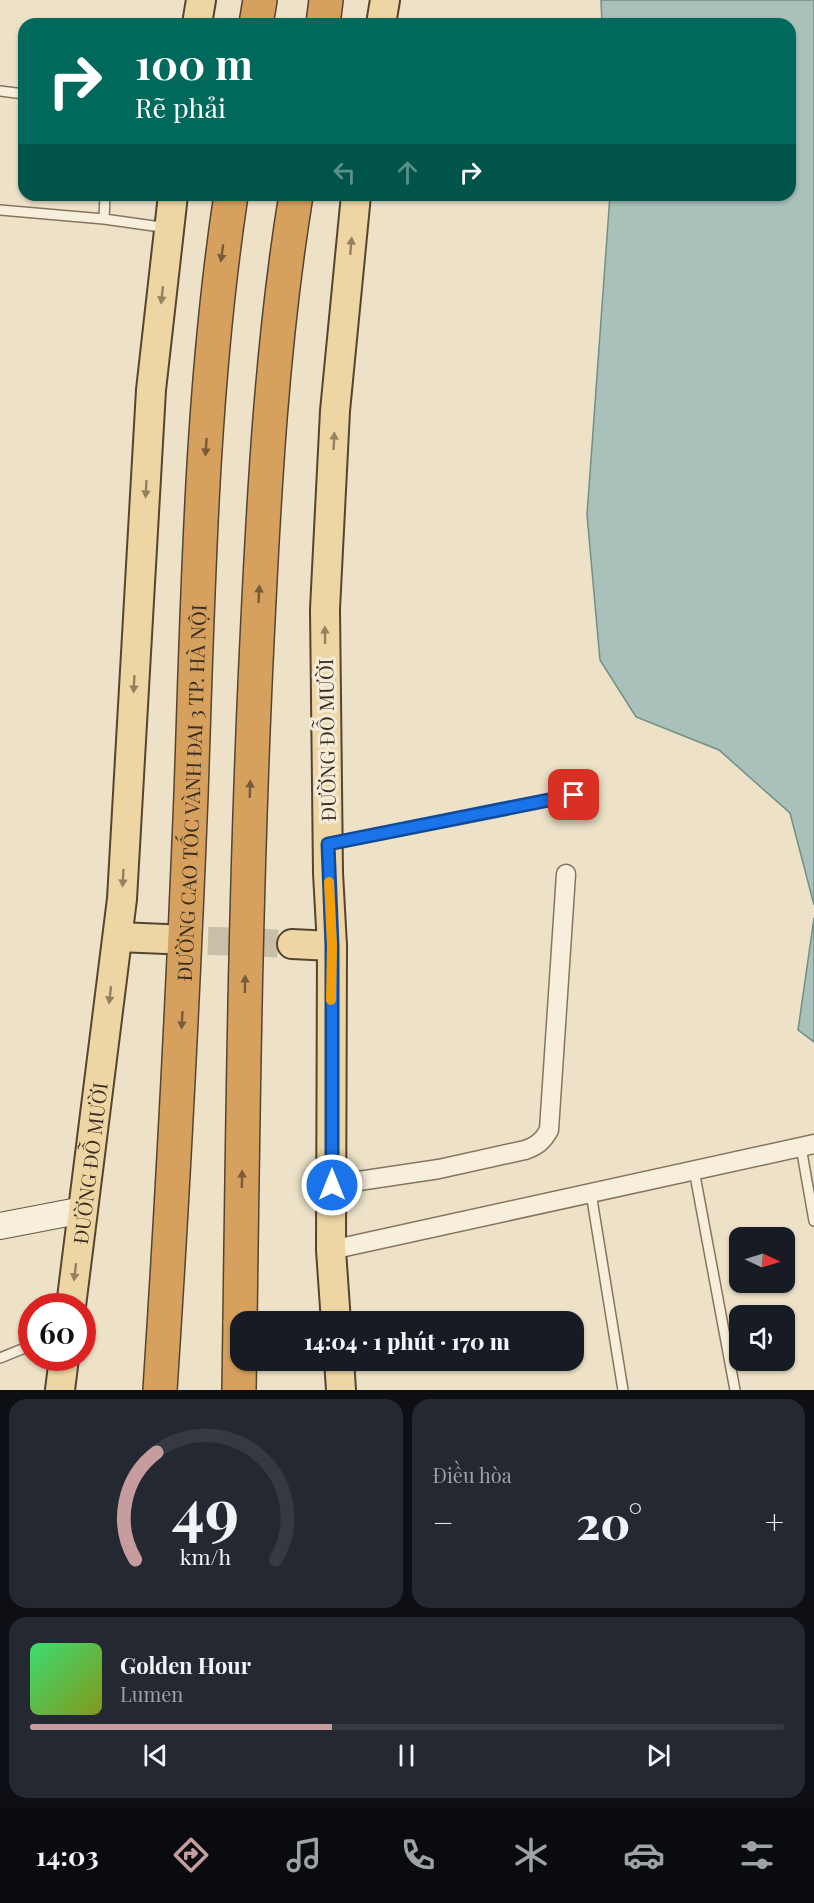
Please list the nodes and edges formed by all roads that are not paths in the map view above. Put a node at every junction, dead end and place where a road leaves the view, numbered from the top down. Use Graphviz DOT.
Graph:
graph roads {
  1 [pos="201,0"];
  2 [pos="260,0"];
  3 [pos="327,0"];
  4 [pos="385,0"];
  5 [pos="198,18"];
  6 [pos="257,18"];
  7 [pos="324,18"];
  8 [pos="382,18"];
  9 [pos="0,91"];
  10 [pos="18,93"];
  11 [pos="105,201"];
  12 [pos="172,201"];
  13 [pos="230,201"];
  14 [pos="295,201"];
  15 [pos="355,201"];
  16 [pos="0,210"];
  17 [pos="104,219"];
  18 [pos="169,229"];
  19 [pos="574,795"];
  20 [pos="328,844"];
  21 [pos="566,874"];
  22 [pos="118,937"];
  23 [pos="166,939"];
  24 [pos="292,944"];
  25 [pos="332,946"];
  26 [pos="807,1145"];
  27 [pos="175,1156"];
  28 [pos="694,1170"];
  29 [pos="332,1185"];
  30 [pos="591,1193"];
  31 [pos="83,1210"];
  32 [pos="241,1215"];
  33 [pos="814,1221"];
  34 [pos="0,1226"];
  35 [pos="331,1250"];
  36 [pos="73,1293"];
  37 [pos="240,1311"];
  38 [pos="253,1311"];
  39 [pos="335,1311"];
  40 [pos="18,1351"];
  41 [pos="0,1358"];
  42 [pos="62,1371"];
  43 [pos="239,1371"];
  44 [pos="260,1371"];
  45 [pos="340,1371"];
  46 [pos="60,1390"];
  47 [pos="138,1390"];
  48 [pos="160,1390"];
  49 [pos="239,1390"];
  50 [pos="261,1390"];
  51 [pos="342,1390"];
  52 [pos="623,1390"];
  53 [pos="735,1390"];
  1 -- 5 [label="main road"];
  2 -- 6 [label="highway"];
  3 -- 7 [label="highway"];
  4 -- 8 [label="main road"];
  9 -- 10 [label="lane"];
  11 -- 17 [label="lane"];
  12 -- 18 [label="main road, ĐƯỜNG ĐỖ MƯỜI"];
  13 -- 27 [label="highway, ĐƯỜNG CAO TỐC VÀNH ĐAI 3 TP. HÀ NỘI, one-way"];
  32 -- 14 [label="highway, one-way"];
  20 -- 15 [label="main road, ĐƯỜNG ĐỖ MƯỜI, one-way"];
  16 -- 17 [label="lane"];
  17 -- 18 [label="lane"];
  18 -- 22 [label="main road, ĐƯỜNG ĐỖ MƯỜI, one-way"];
  19 -- 20 [label="lane"];
  20 -- 25 [label="main road, ĐƯỜNG ĐỖ MƯỜI"];
  21 -- 29 [label="street"];
  22 -- 23 [label="main road"];
  22 -- 31 [label="main road, ĐƯỜNG ĐỖ MƯỜI, one-way"];
  24 -- 25 [label="main road"];
  25 -- 29 [label="main road, ĐƯỜNG ĐỖ MƯỜI"];
  26 -- 28 [label="street"];
  26 -- 33 [label="lane"];
  27 -- 47 [label="highway"];
  27 -- 48 [label="highway, ĐƯỜNG CAO TỐC VÀNH ĐAI 3 TP. HÀ NỘI"];
  28 -- 30 [label="street"];
  28 -- 53 [label="lane"];
  29 -- 35 [label="main road, ĐƯỜNG ĐỖ MƯỜI"];
  30 -- 35 [label="street"];
  30 -- 52 [label="lane"];
  31 -- 34 [label="street"];
  31 -- 36 [label="main road, ĐƯỜNG ĐỖ MƯỜI, one-way"];
  32 -- 37 [label="highway"];
  32 -- 38 [label="highway"];
  35 -- 39 [label="main road, ĐƯỜNG ĐỖ MƯỜI"];
  40 -- 41 [label="lane"];
  42 -- 46 [label="main road"];
  43 -- 49 [label="highway"];
  44 -- 50 [label="highway"];
  45 -- 51 [label="main road"];
}
